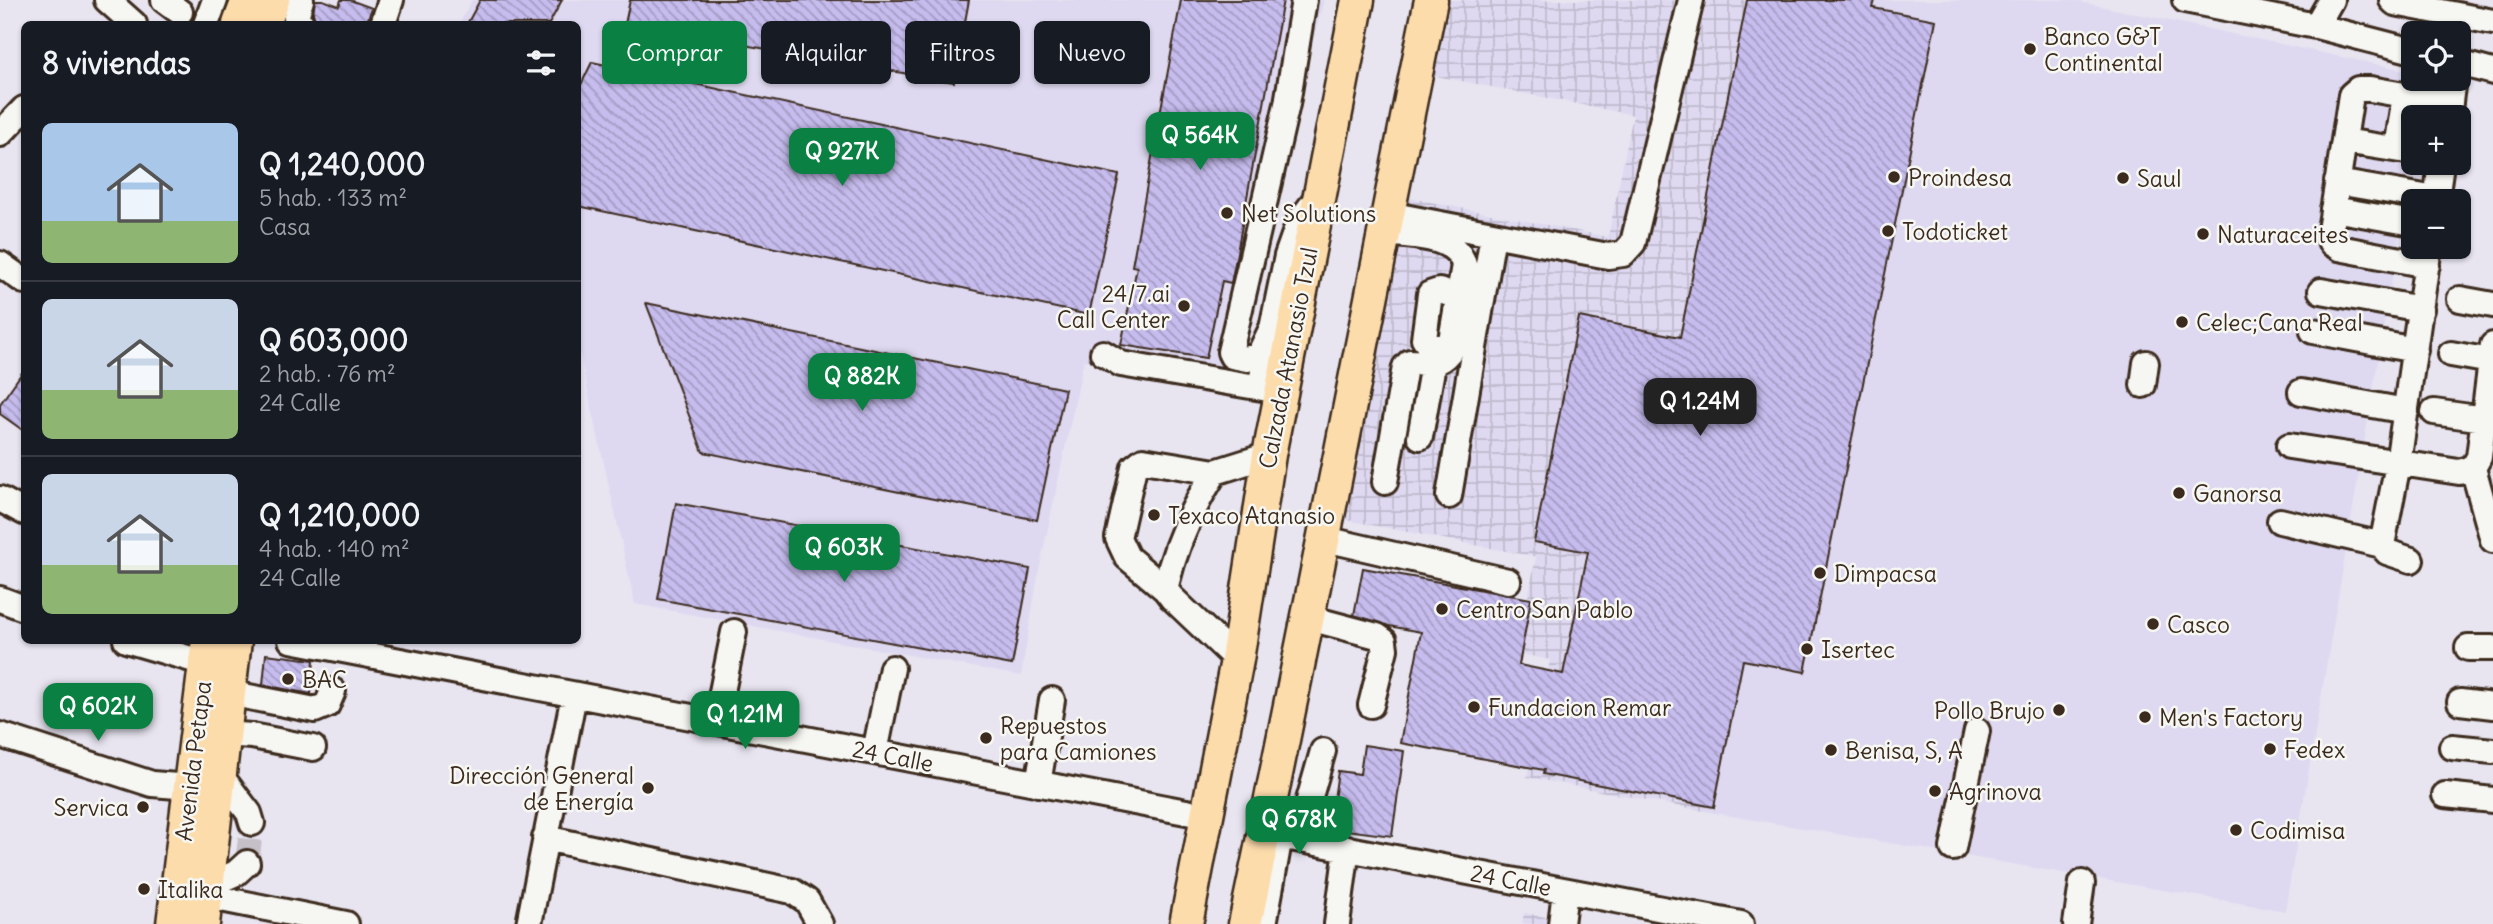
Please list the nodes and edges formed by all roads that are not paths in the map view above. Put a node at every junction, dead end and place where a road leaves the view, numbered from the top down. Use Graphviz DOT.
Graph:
graph roads {
  1 [pos="215,0"];
  2 [pos="248,0"];
  3 [pos="273,0"];
  4 [pos="301,0"];
  5 [pos="1304,0"];
  6 [pos="1431,0"];
  7 [pos="1691,0"];
  8 [pos="2185,0"];
  9 [pos="2295,0"];
  10 [pos="2331,0"];
  11 [pos="2392,0"];
  12 [pos="2439,6"];
  13 [pos="1352,9"];
  14 [pos="2487,14"];
  15 [pos="193,17"];
  16 [pos="2273,17"];
  17 [pos="240,21"];
  18 [pos="265,21"];
  19 [pos="299,21"];
  20 [pos="2316,26"];
  21 [pos="2401,48"];
  22 [pos="2471,66"];
  23 [pos="2493,72"];
  24 [pos="2405,95"];
  25 [pos="2405,105"];
  26 [pos="2434,105"];
  27 [pos="21,111"];
  28 [pos="0,134"];
  29 [pos="2344,141"];
  30 [pos="2401,150"];
  31 [pos="2337,182"];
  32 [pos="2401,194"];
  33 [pos="1318,198"];
  34 [pos="2333,209"];
  35 [pos="2401,221"];
  36 [pos="1385,223"];
  37 [pos="1493,235"];
  38 [pos="2401,254"];
  39 [pos="2428,259"];
  40 [pos="0,264"];
  41 [pos="21,279"];
  42 [pos="2321,291"];
  43 [pos="2460,299"];
  44 [pos="2493,305"];
  45 [pos="2421,309"];
  46 [pos="1272,328"];
  47 [pos="2314,331"];
  48 [pos="2415,350"];
  49 [pos="1103,353"];
  50 [pos="2492,353"];
  51 [pos="2451,354"];
  52 [pos="1441,358"];
  53 [pos="1270,389"];
  54 [pos="2301,392"];
  55 [pos="2406,411"];
  56 [pos="2434,412"];
  57 [pos="2484,419"];
  58 [pos="1420,437"];
  59 [pos="2289,446"];
  60 [pos="1269,455"];
  61 [pos="2398,464"];
  62 [pos="2473,468"];
  63 [pos="1215,472"];
  64 [pos="1385,482"];
  65 [pos="1449,496"];
  66 [pos="0,499"];
  67 [pos="21,510"];
  68 [pos="2280,521"];
  69 [pos="1325,539"];
  70 [pos="2493,540"];
  71 [pos="2382,545"];
  72 [pos="2411,561"];
  73 [pos="1508,581"];
  74 [pos="1165,589"];
  75 [pos="0,599"];
  76 [pos="21,607"];
  77 [pos="1309,618"];
  78 [pos="734,632"];
  79 [pos="152,644"];
  80 [pos="235,644"];
  81 [pos="312,644"];
  82 [pos="2468,648"];
  83 [pos="2493,648"];
  84 [pos="206,652"];
  85 [pos="1237,660"];
  86 [pos="892,668"];
  87 [pos="333,691"];
  88 [pos="229,694"];
  89 [pos="574,695"];
  90 [pos="1052,700"];
  91 [pos="2460,702"];
  92 [pos="1371,705"];
  93 [pos="2493,706"];
  94 [pos="716,722"];
  95 [pos="1977,731"];
  96 [pos="225,734"];
  97 [pos="0,735"];
  98 [pos="2452,747"];
  99 [pos="313,748"];
  100 [pos="1323,751"];
  101 [pos="2493,751"];
  102 [pos="875,752"];
  103 [pos="220,775"];
  104 [pos="1038,783"];
  105 [pos="1276,784"];
  106 [pos="190,787"];
  107 [pos="2445,795"];
  108 [pos="2493,800"];
  109 [pos="1207,816"];
  110 [pos="252,822"];
  111 [pos="545,838"];
  112 [pos="1289,838"];
  113 [pos="1347,848"];
  114 [pos="1953,848"];
  115 [pos="247,863"];
  116 [pos="2082,883"];
  117 [pos="1564,891"];
  118 [pos="205,902"];
  119 [pos="173,924"];
  120 [pos="346,924"];
  121 [pos="529,924"];
  122 [pos="820,924"];
  123 [pos="1186,924"];
  124 [pos="1245,924"];
  125 [pos="1264,924"];
  126 [pos="1337,924"];
  127 [pos="1561,924"];
  128 [pos="1741,924"];
  129 [pos="2077,924"];
  1 -- 15 [label="street"];
  2 -- 17 [label="main road"];
  3 -- 18 [label="main road"];
  4 -- 19 [label="street"];
  5 -- 46 [label="street"];
  6 -- 36 [label="main road"];
  7 -- 37 [label="street"];
  8 -- 16 [label="street"];
  9 -- 16 [label="street"];
  10 -- 20 [label="street"];
  11 -- 12 [label="street"];
  12 -- 14 [label="street"];
  13 -- 33 [label="main road, Calzada Atanasio Tzul"];
  16 -- 20 [label="street"];
  20 -- 21 [label="street"];
  22 -- 23 [label="street"];
  24 -- 25 [label="street"];
  24 -- 26 [label="street"];
  24 -- 29 [label="street"];
  27 -- 28 [label="street"];
  29 -- 30 [label="street"];
  29 -- 31 [label="street"];
  31 -- 32 [label="street"];
  31 -- 34 [label="street"];
  33 -- 46 [label="street"];
  33 -- 53 [label="main road, Calzada Atanasio Tzul"];
  34 -- 35 [label="street"];
  34 -- 38 [label="street"];
  36 -- 37 [label="street"];
  36 -- 52 [label="street"];
  36 -- 69 [label="main road"];
  37 -- 65 [label="street"];
  39 -- 45 [label="street"];
  40 -- 41 [label="street"];
  42 -- 45 [label="street"];
  43 -- 44 [label="street"];
  45 -- 48 [label="street"];
  46 -- 53 [label="street"];
  47 -- 48 [label="street"];
  48 -- 55 [label="street"];
  49 -- 53 [label="street"];
  50 -- 51 [label="street"];
  50 -- 57 [label="street"];
  52 -- 58 [label="street"];
  52 -- 64 [label="street"];
  53 -- 60 [label="main road, Calzada Atanasio Tzul"];
  54 -- 55 [label="street"];
  55 -- 61 [label="street"];
  56 -- 57 [label="street"];
  57 -- 62 [label="street"];
  59 -- 61 [label="street"];
  60 -- 63 [label="street"];
  60 -- 85 [label="main road, Calzada Atanasio Tzul"];
  61 -- 62 [label="street"];
  61 -- 71 [label="street"];
  62 -- 70 [label="street"];
  63 -- 74 [label="street"];
  63 -- 74 [label="street"];
  66 -- 67 [label="street"];
  68 -- 71 [label="street"];
  69 -- 73 [label="street"];
  69 -- 77 [label="main road"];
  71 -- 72 [label="street"];
  74 -- 85 [label="street"];
  75 -- 76 [label="street"];
  77 -- 92 [label="street"];
  77 -- 105 [label="main road"];
  78 -- 94 [label="street"];
  79 -- 84 [label="street"];
  80 -- 88 [label="main road, Avenida Petapa"];
  81 -- 89 [label="street, 24 Calle"];
  82 -- 83 [label="street"];
  84 -- 106 [label="main road, Avenida Petapa"];
  85 -- 109 [label="main road, Calzada Atanasio Tzul"];
  86 -- 102 [label="street"];
  87 -- 88 [label="street"];
  88 -- 96 [label="main road, Avenida Petapa"];
  89 -- 94 [label="street, 24 Calle"];
  89 -- 111 [label="street"];
  90 -- 104 [label="street"];
  91 -- 93 [label="street"];
  94 -- 102 [label="street, 24 Calle"];
  95 -- 114 [label="street"];
  96 -- 99 [label="street"];
  96 -- 103 [label="main road, Avenida Petapa"];
  97 -- 106 [label="street"];
  98 -- 101 [label="street"];
  100 -- 112 [label="street"];
  102 -- 104 [label="street, 24 Calle"];
  103 -- 110 [label="street"];
  103 -- 118 [label="main road, Avenida Petapa"];
  104 -- 109 [label="street, 24 Calle"];
  105 -- 112 [label="street"];
  105 -- 124 [label="main road"];
  106 -- 119 [label="main road, Avenida Petapa"];
  107 -- 108 [label="street"];
  109 -- 123 [label="main road, Calzada Atanasio Tzul"];
  111 -- 121 [label="street"];
  111 -- 122 [label="street"];
  112 -- 113 [label="street, 24 Calle"];
  112 -- 125 [label="street"];
  113 -- 117 [label="street, 24 Calle"];
  113 -- 126 [label="street"];
  115 -- 118 [label="street"];
  116 -- 129 [label="street"];
  117 -- 127 [label="street"];
  117 -- 128 [label="street, 24 Calle"];
  118 -- 120 [label="street"];
}
